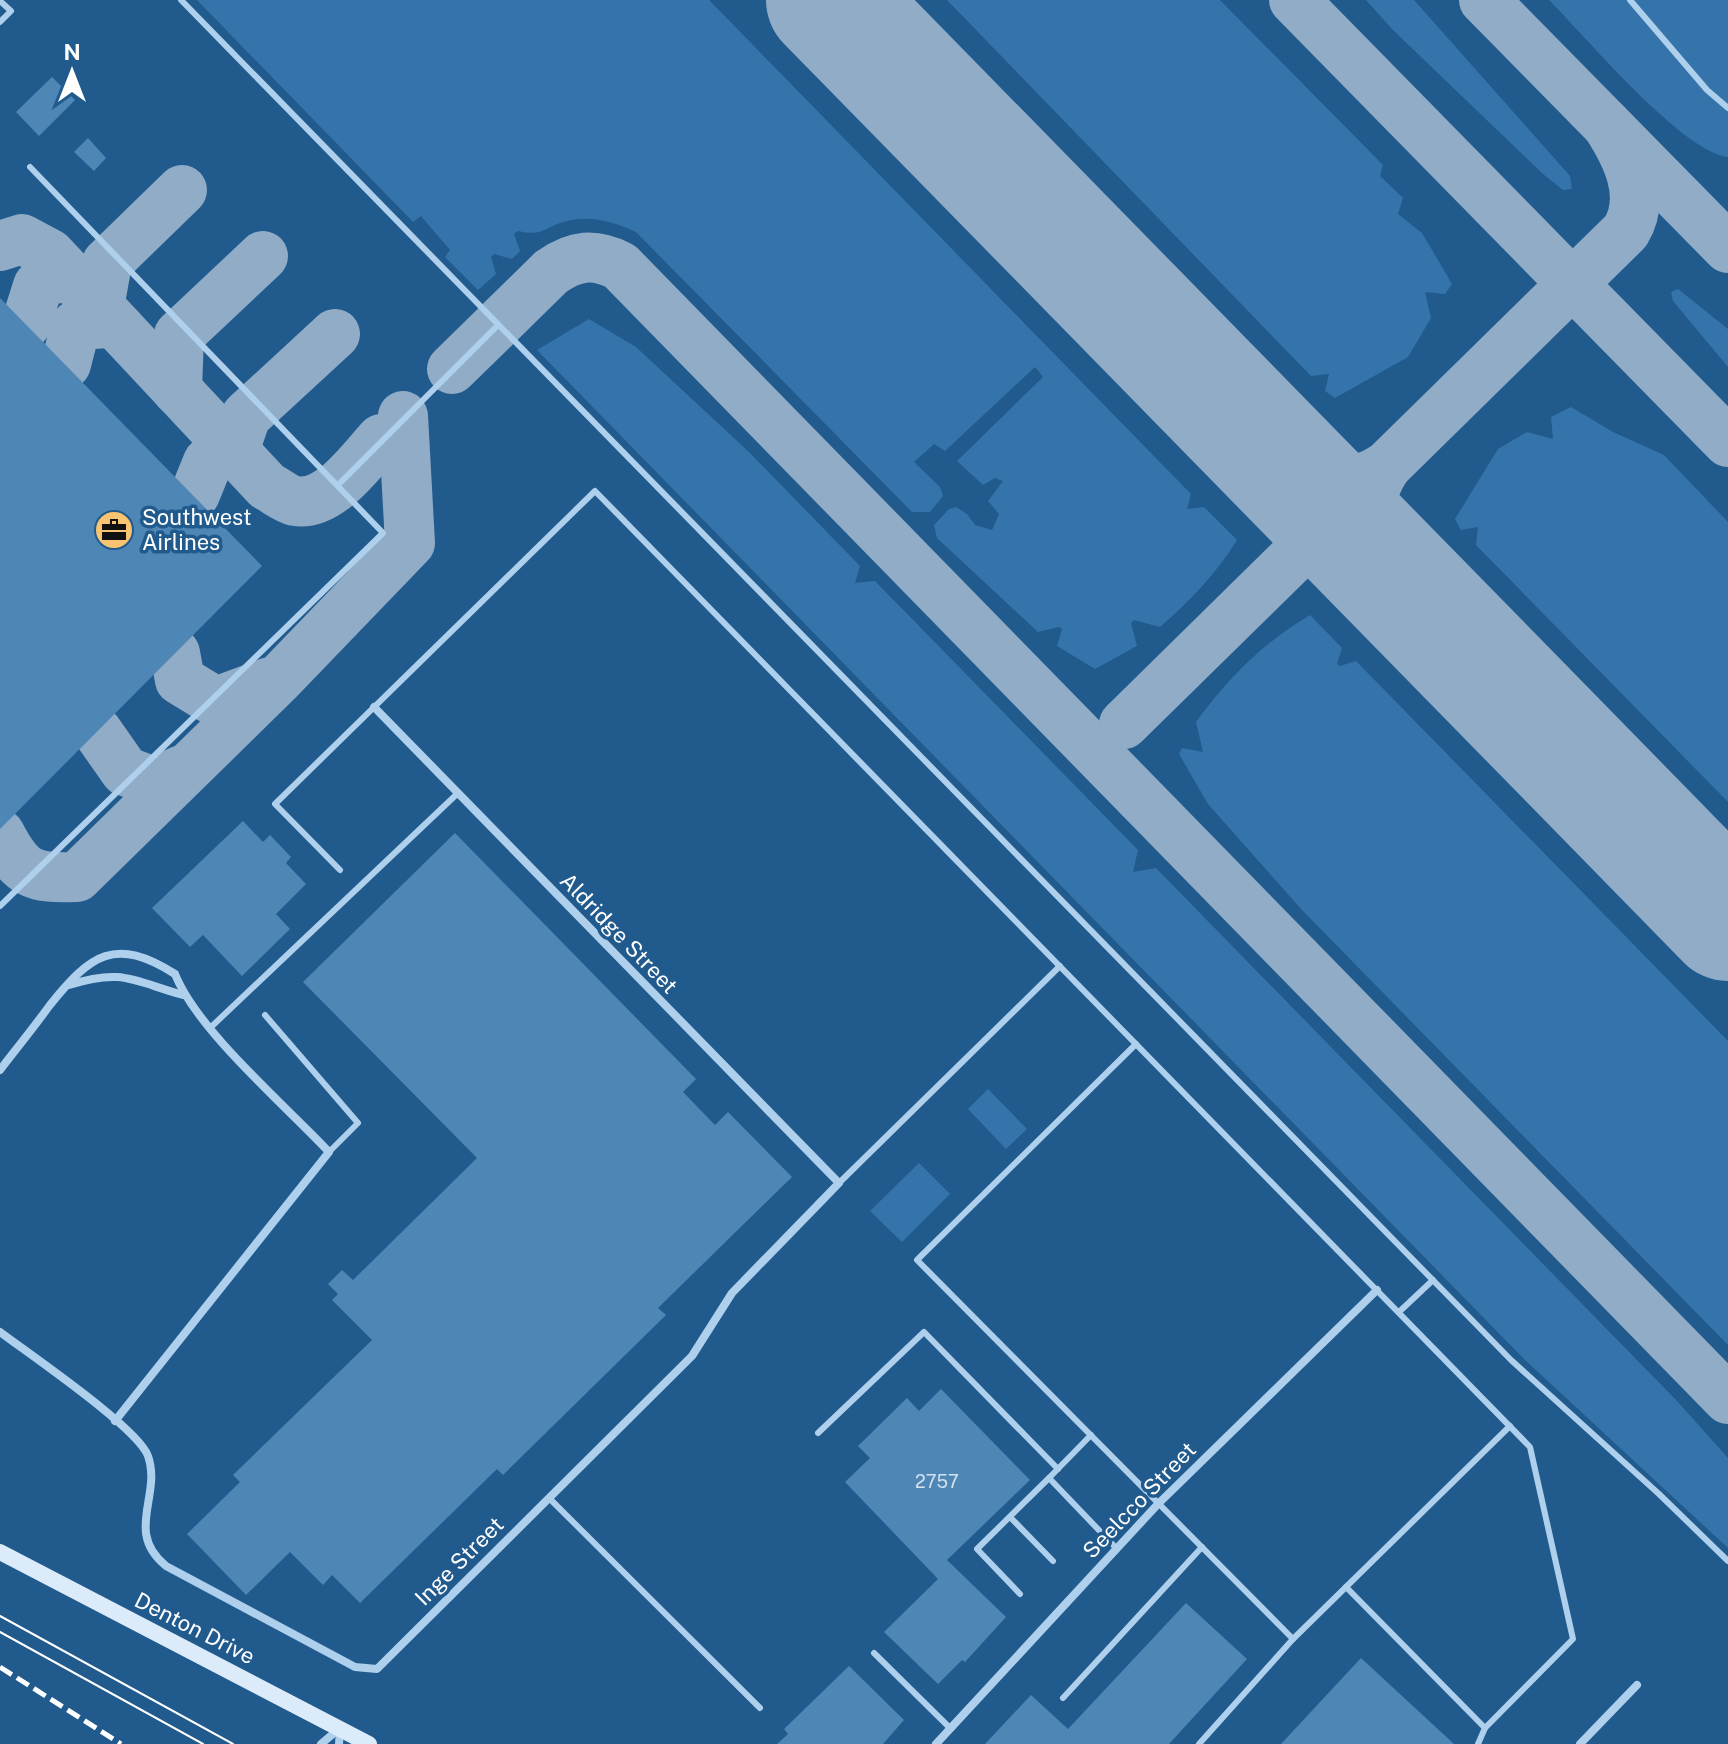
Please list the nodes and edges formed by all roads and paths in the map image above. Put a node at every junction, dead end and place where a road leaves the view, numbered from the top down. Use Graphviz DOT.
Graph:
graph roads {
  1 [pos="181,0"];
  2 [pos="1630,0"];
  3 [pos="0,1"];
  4 [pos="0,22"];
  5 [pos="1728,108"];
  6 [pos="30,167"];
  7 [pos="498,325"];
  8 [pos="338,485"];
  9 [pos="374,707"];
  10 [pos="458,793"];
  11 [pos="340,870"];
  12 [pos="0,906"];
  13 [pos="1060,966"];
  14 [pos="66,986"];
  15 [pos="183,995"];
  16 [pos="265,1015"];
  17 [pos="210,1028"];
  18 [pos="1136,1044"];
  19 [pos="0,1070"];
  20 [pos="329,1152"];
  21 [pos="839,1183"];
  22 [pos="1433,1280"];
  23 [pos="1377,1290"];
  24 [pos="1399,1312"];
  25 [pos="0,1332"];
  26 [pos="115,1421"];
  27 [pos="1510,1426"];
  28 [pos="818,1433"];
  29 [pos="1091,1435"];
  30 [pos="1058,1469"];
  31 [pos="1049,1478"];
  32 [pos="549,1498"];
  33 [pos="1158,1504"];
  34 [pos="1010,1517"];
  35 [pos="1202,1547"];
  36 [pos="1117,1549"];
  37 [pos="0,1552"];
  38 [pos="1053,1561"];
  39 [pos="1728,1561"];
  40 [pos="1346,1587"];
  41 [pos="1020,1594"];
  42 [pos="1293,1639"];
  43 [pos="874,1653"];
  44 [pos="1637,1685"];
  45 [pos="1063,1698"];
  46 [pos="760,1708"];
  47 [pos="1485,1728"];
  48 [pos="951,1729"];
  49 [pos="340,1736"];
  50 [pos="321,1744"];
  51 [pos="369,1744"];
  52 [pos="936,1744"];
  53 [pos="1199,1744"];
  54 [pos="1478,1744"];
  55 [pos="1580,1744"];
  1 -- 7 [label="lane"];
  2 -- 5 [label="lane"];
  3 -- 4 [label="lane"];
  6 -- 8 [label="lane"];
  7 -- 8 [label="lane"];
  7 -- 22 [label="lane"];
  8 -- 12 [label="lane"];
  9 -- 10 [label="street, Aldridge Street"];
  9 -- 11 [label="lane"];
  9 -- 13 [label="lane"];
  10 -- 17 [label="lane"];
  10 -- 21 [label="street, Aldridge Street"];
  13 -- 18 [label="lane"];
  13 -- 21 [label="lane"];
  14 -- 15 [label="street"];
  14 -- 15 [label="street"];
  14 -- 19 [label="street"];
  15 -- 17 [label="street"];
  16 -- 20 [label="lane"];
  17 -- 20 [label="street"];
  18 -- 23 [label="lane"];
  18 -- 29 [label="lane"];
  20 -- 26 [label="street"];
  21 -- 32 [label="street, Inge Street"];
  22 -- 24 [label="lane"];
  22 -- 39 [label="lane"];
  23 -- 24 [label="lane"];
  23 -- 33 [label="street, Seelcco Street"];
  24 -- 27 [label="lane"];
  25 -- 26 [label="street, Inge Street"];
  26 -- 32 [label="street, Inge Street"];
  27 -- 40 [label="lane"];
  27 -- 47 [label="lane"];
  28 -- 30 [label="lane"];
  29 -- 30 [label="lane"];
  29 -- 33 [label="lane"];
  30 -- 31 [label="lane"];
  31 -- 34 [label="lane"];
  31 -- 36 [label="lane"];
  32 -- 46 [label="lane"];
  33 -- 35 [label="lane"];
  33 -- 36 [label="street, Seelcco Street"];
  34 -- 38 [label="lane"];
  34 -- 41 [label="lane"];
  35 -- 42 [label="lane"];
  35 -- 45 [label="lane"];
  36 -- 48 [label="street, Seelcco Street"];
  37 -- 49 [label="main road, Denton Drive"];
  40 -- 42 [label="lane"];
  40 -- 47 [label="lane"];
  42 -- 53 [label="lane"];
  43 -- 48 [label="lane"];
  44 -- 55 [label="street"];
  47 -- 54 [label="lane"];
  48 -- 52 [label="street, Seelcco Street"];
  49 -- 50 [label="street"];
  49 -- 51 [label="main road, Denton Drive"];
}
